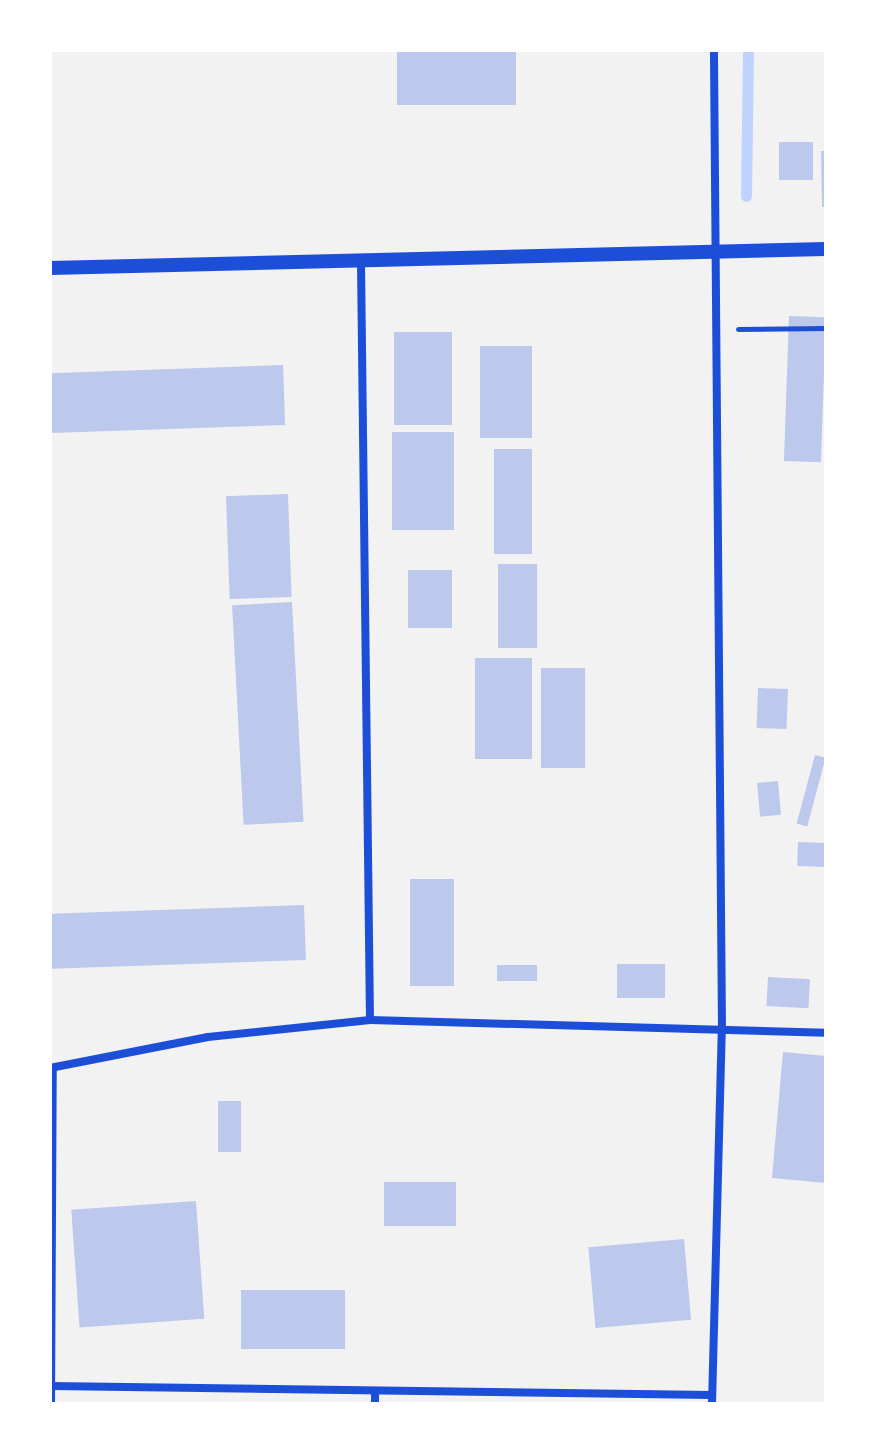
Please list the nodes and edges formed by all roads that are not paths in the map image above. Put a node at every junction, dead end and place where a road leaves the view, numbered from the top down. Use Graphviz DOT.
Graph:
graph roads {
  1 [pos="714,50"];
  2 [pos="826,249"];
  3 [pos="711,250"];
  4 [pos="361,263"];
  5 [pos="50,268"];
  6 [pos="370,1020"];
  7 [pos="722,1031"];
  8 [pos="826,1033"];
  9 [pos="52,1068"];
  10 [pos="51,1386"];
  11 [pos="375,1391"];
  12 [pos="712,1400"];
  13 [pos="51,1404"];
  14 [pos="375,1404"];
  1 -- 3 [label="street"];
  2 -- 3 [label="street"];
  3 -- 4 [label="street"];
  3 -- 7 [label="street"];
  4 -- 5 [label="street"];
  4 -- 6 [label="street"];
  6 -- 7 [label="street"];
  6 -- 9 [label="street"];
  7 -- 8 [label="street"];
  7 -- 12 [label="street"];
  9 -- 10 [label="street"];
  10 -- 11 [label="street"];
  10 -- 13 [label="street"];
  11 -- 12 [label="street"];
  11 -- 14 [label="street"];
}
